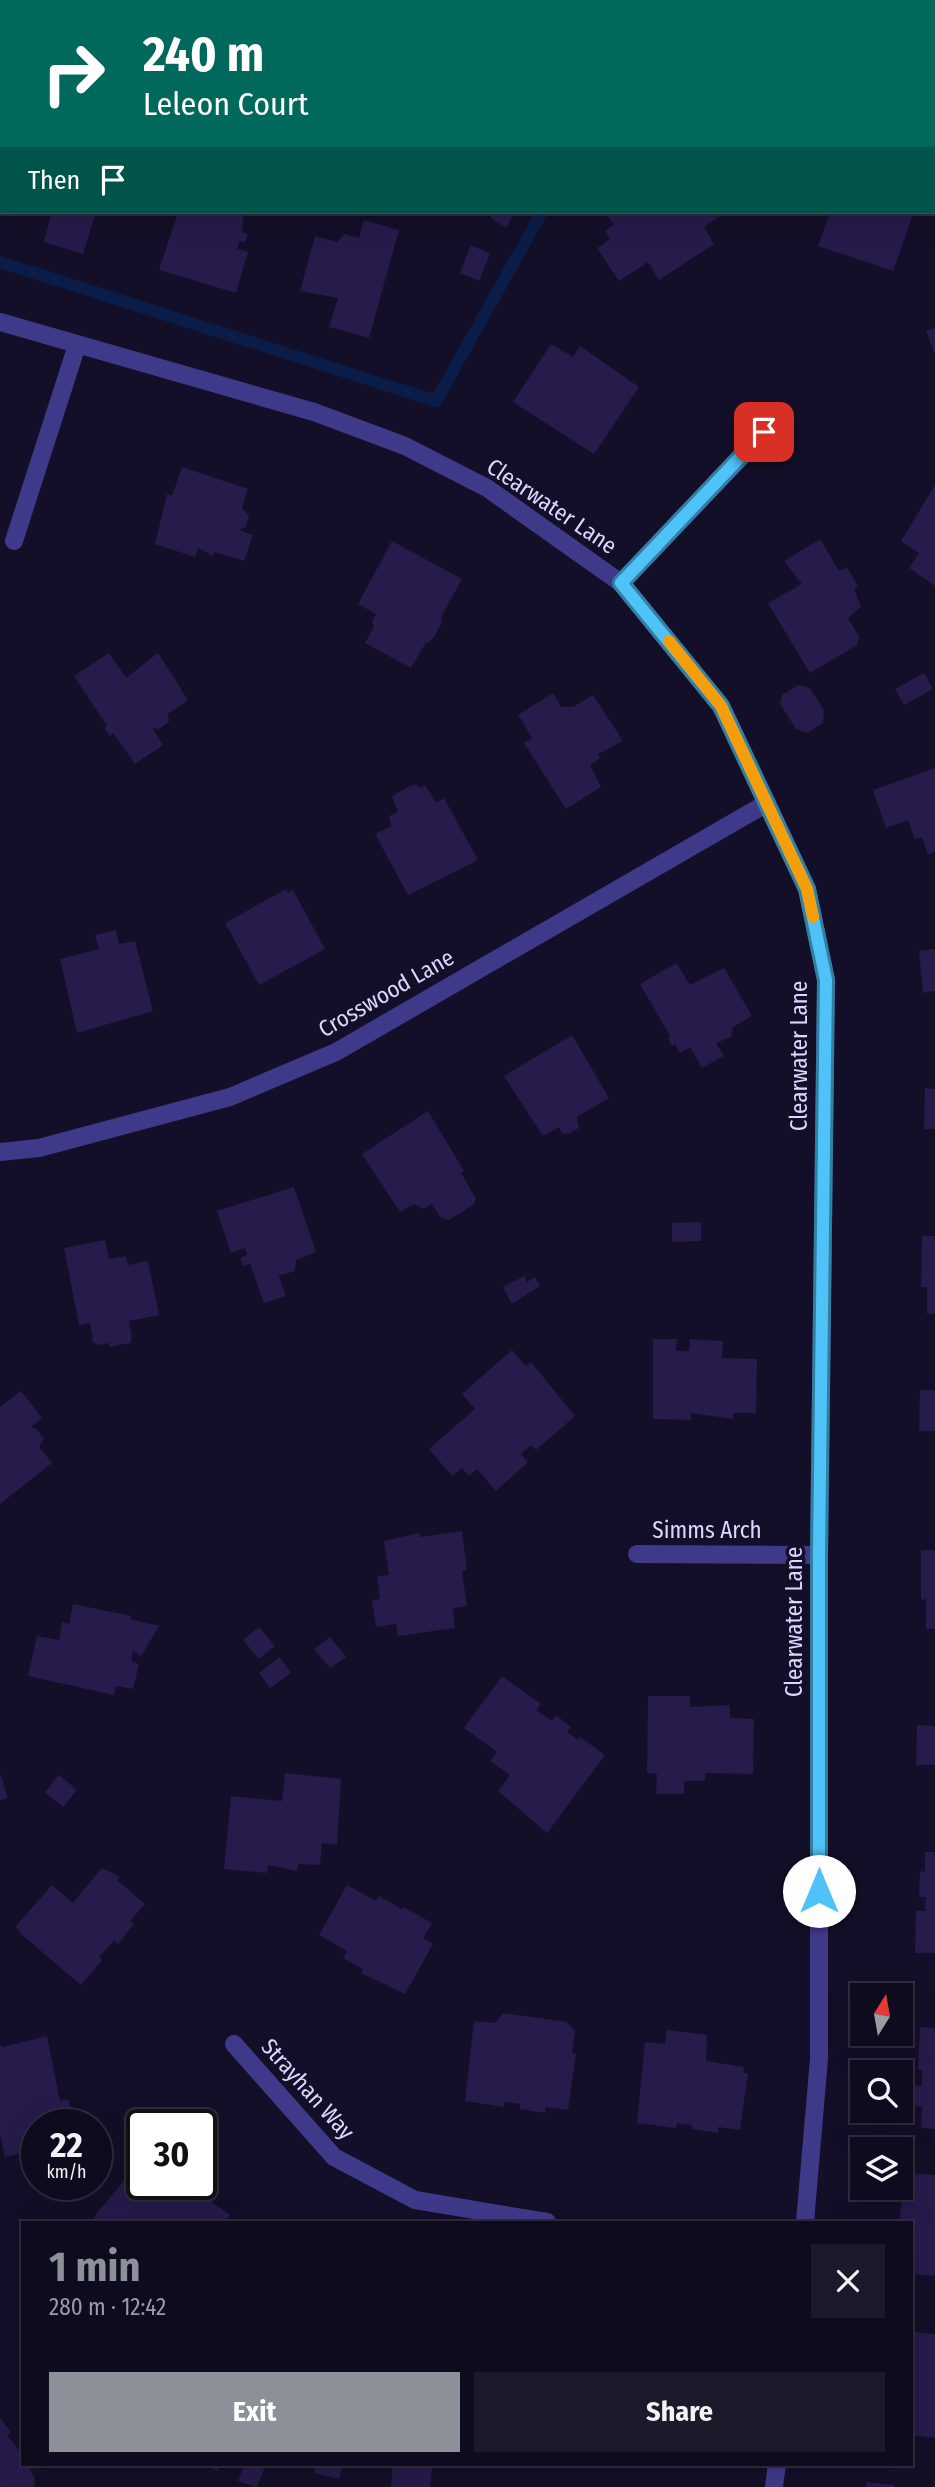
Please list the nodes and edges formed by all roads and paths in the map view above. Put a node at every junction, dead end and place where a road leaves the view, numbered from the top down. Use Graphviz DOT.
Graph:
graph roads {
  1 [pos="0,321"];
  2 [pos="78,345"];
  3 [pos="782,414"];
  4 [pos="14,541"];
  5 [pos="621,583"];
  6 [pos="767,803"];
  7 [pos="0,1152"];
  8 [pos="637,1554"];
  9 [pos="819,1555"];
  10 [pos="234,2044"];
  11 [pos="541,2221"];
  12 [pos="805,2221"];
  13 [pos="777,2466"];
  14 [pos="774,2487"];
  1 -- 2 [label="street, Clearwater Lane"];
  2 -- 4 [label="street"];
  2 -- 5 [label="street, Clearwater Lane"];
  3 -- 5 [label="street"];
  5 -- 6 [label="street, Clearwater Lane"];
  6 -- 7 [label="street, Crosswood Lane"];
  6 -- 9 [label="street, Clearwater Lane"];
  8 -- 9 [label="street, Simms Arch"];
  9 -- 12 [label="street, Clearwater Lane"];
  10 -- 11 [label="street, Strayhan Way"];
  13 -- 14 [label="street"];
}
